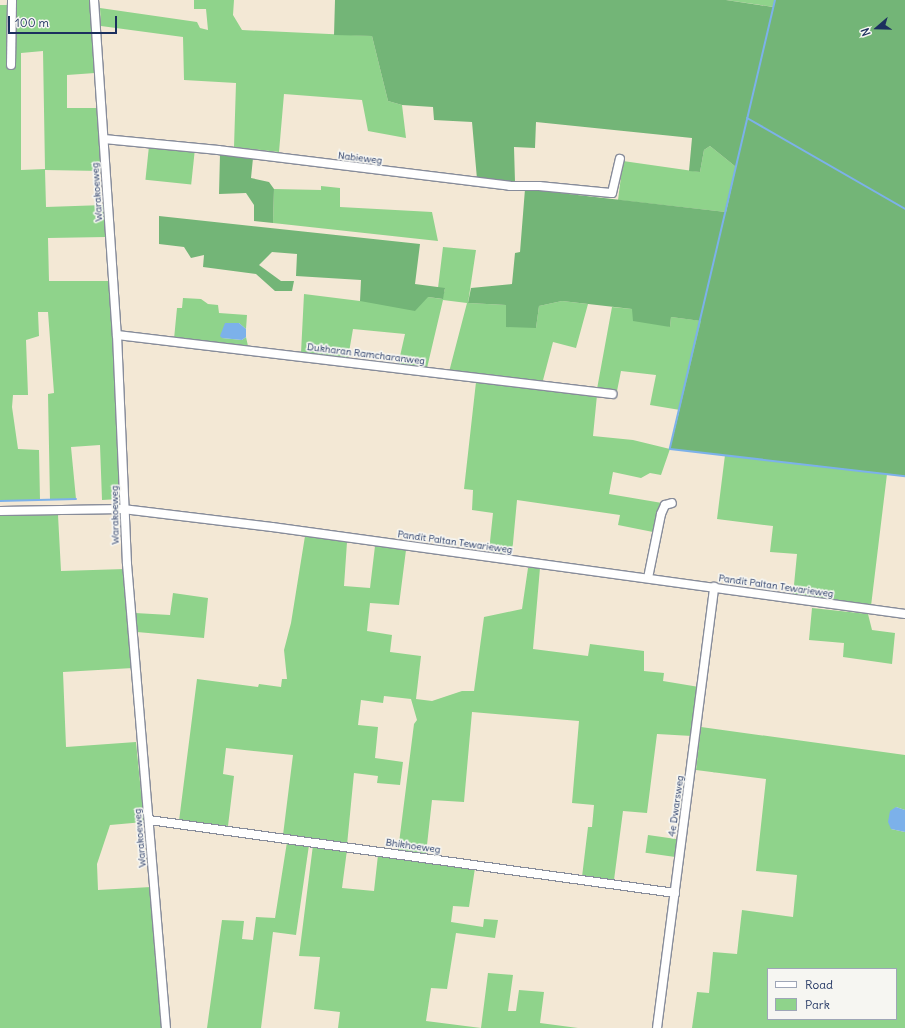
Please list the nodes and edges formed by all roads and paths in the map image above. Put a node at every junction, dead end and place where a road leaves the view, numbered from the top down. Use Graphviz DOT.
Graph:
graph roads {
  1 [pos="12,0"];
  2 [pos="94,0"];
  3 [pos="11,65"];
  4 [pos="104,139"];
  5 [pos="620,159"];
  6 [pos="117,336"];
  7 [pos="612,394"];
  8 [pos="672,503"];
  9 [pos="123,509"];
  10 [pos="0,511"];
  11 [pos="648,578"];
  12 [pos="714,587"];
  13 [pos="905,614"];
  14 [pos="149,820"];
  15 [pos="675,893"];
  16 [pos="166,1028"];
  17 [pos="657,1028"];
  1 -- 3 [label="street"];
  2 -- 4 [label="street, Warakoeweg"];
  4 -- 5 [label="street, Nabieweg"];
  4 -- 6 [label="street, Warakoeweg"];
  6 -- 7 [label="street, Dukharan Ramcharanweg"];
  6 -- 9 [label="street, Warakoeweg"];
  8 -- 11 [label="street"];
  9 -- 10 [label="street, Pandit Paltan Tewarieweg"];
  9 -- 11 [label="street, Pandit Paltan Tewarieweg"];
  9 -- 14 [label="street, Warakoeweg"];
  11 -- 12 [label="street, Pandit Paltan Tewarieweg"];
  12 -- 13 [label="street, Pandit Paltan Tewarieweg"];
  12 -- 15 [label="street, 4e Dwarsweg"];
  14 -- 15 [label="street, Bhikhoeweg"];
  14 -- 16 [label="street, Warakoeweg"];
  15 -- 17 [label="street, 4e Dwarsweg"];
}
